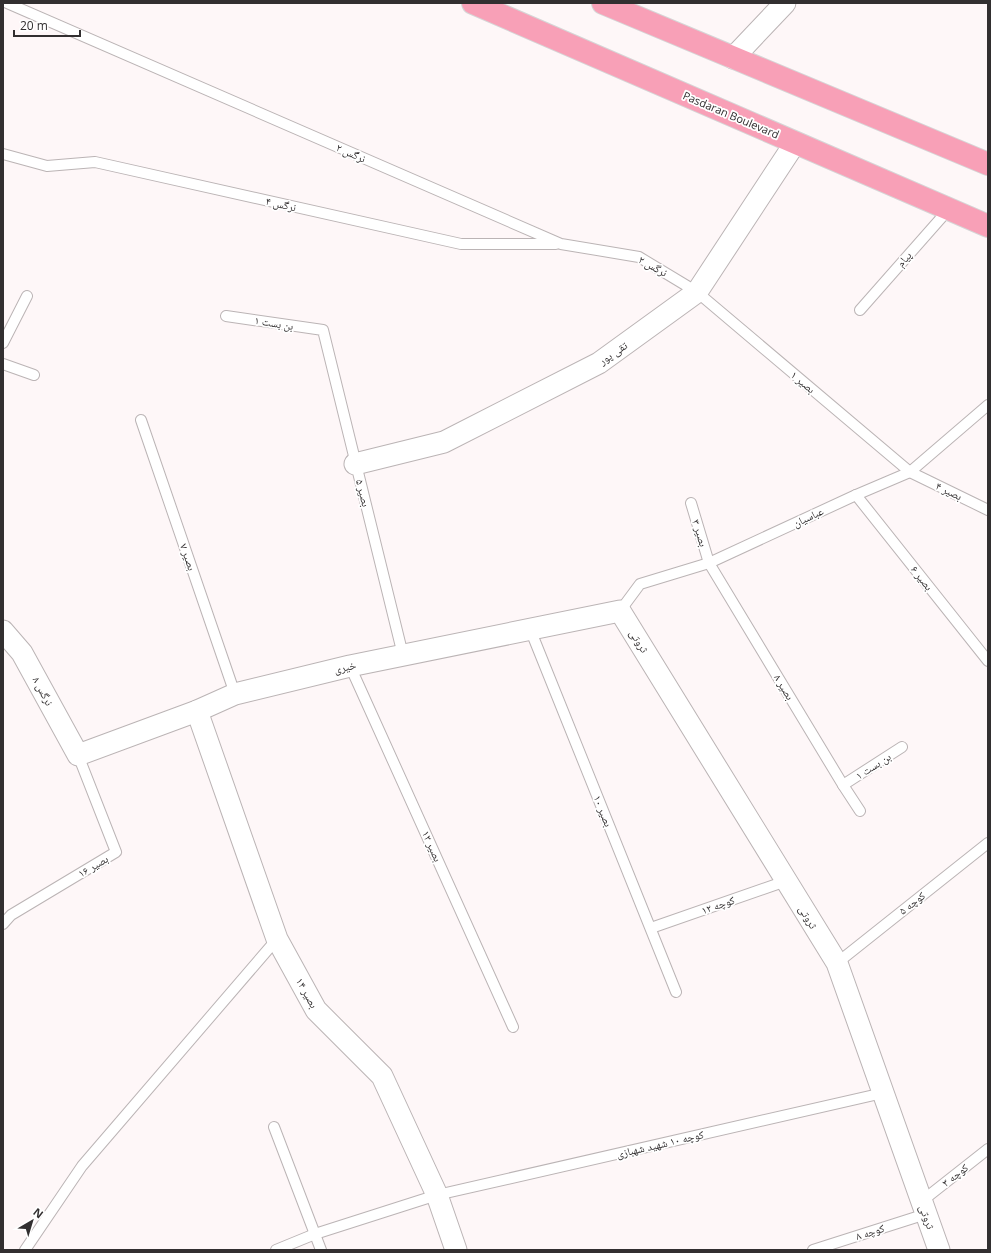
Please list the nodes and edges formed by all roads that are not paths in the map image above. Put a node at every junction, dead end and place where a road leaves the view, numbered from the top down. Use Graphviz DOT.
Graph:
graph roads {
  1 [pos="7,3"];
  2 [pos="473,3"];
  3 [pos="603,3"];
  4 [pos="785,3"];
  5 [pos="733,58"];
  6 [pos="795,143"];
  7 [pos="3,154"];
  8 [pos="988,164"];
  9 [pos="948,209"];
  10 [pos="988,226"];
  11 [pos="561,244"];
  12 [pos="697,292"];
  13 [pos="27,296"];
  14 [pos="860,310"];
  15 [pos="226,316"];
  16 [pos="323,330"];
  17 [pos="3,343"];
  18 [pos="3,364"];
  19 [pos="34,375"];
  20 [pos="988,405"];
  21 [pos="141,420"];
  22 [pos="355,464"];
  23 [pos="910,472"];
  24 [pos="856,495"];
  25 [pos="691,503"];
  26 [pos="988,510"];
  27 [pos="709,562"];
  28 [pos="620,611"];
  29 [pos="530,629"];
  30 [pos="3,631"];
  31 [pos="403,655"];
  32 [pos="988,661"];
  33 [pos="350,666"];
  34 [pos="235,694"];
  35 [pos="197,711"];
  36 [pos="902,747"];
  37 [pos="78,756"];
  38 [pos="843,785"];
  39 [pos="860,811"];
  40 [pos="988,844"];
  41 [pos="786,881"];
  42 [pos="3,924"];
  43 [pos="651,928"];
  44 [pos="277,939"];
  45 [pos="836,964"];
  46 [pos="676,992"];
  47 [pos="513,1027"];
  48 [pos="883,1093"];
  49 [pos="274,1127"];
  50 [pos="988,1149"];
  51 [pos="437,1195"];
  52 [pos="924,1207"];
  53 [pos="315,1234"];
  54 [pos="25,1250"];
  55 [pos="276,1250"];
  56 [pos="321,1250"];
  57 [pos="456,1250"];
  58 [pos="813,1250"];
  59 [pos="939,1250"];
  1 -- 11 [label="lane, نرگس ۲"];
  2 -- 6 [label="highway, Pasdaran Boulevard"];
  3 -- 5 [label="highway"];
  4 -- 5 [label="street"];
  5 -- 8 [label="highway"];
  6 -- 9 [label="highway, Pasdaran Boulevard"];
  6 -- 12 [label="street, تقی پور"];
  7 -- 11 [label="lane, نرگس ۴"];
  9 -- 10 [label="highway, Pasdaran Boulevard"];
  9 -- 14 [label="lane, پیام"];
  11 -- 12 [label="lane, نرگس ۲"];
  12 -- 22 [label="street, تقی پور"];
  12 -- 23 [label="lane, بصیر ۱"];
  13 -- 17 [label="lane"];
  15 -- 16 [label="lane, بن بست ۱"];
  16 -- 22 [label="lane, بصیر ۵"];
  18 -- 19 [label="lane"];
  20 -- 23 [label="lane, عباسیان"];
  21 -- 34 [label="lane, بصیر ۷"];
  22 -- 31 [label="lane, بصیر ۵"];
  23 -- 24 [label="lane, عباسیان"];
  23 -- 26 [label="lane, بصیر ۴"];
  24 -- 27 [label="lane, عباسیان"];
  24 -- 32 [label="lane, بصیر ۶"];
  25 -- 27 [label="lane, بصیر ۳"];
  27 -- 28 [label="lane, عباسیان"];
  27 -- 38 [label="lane, بصیر ۸"];
  28 -- 29 [label="street, خیری"];
  28 -- 41 [label="street, ثروتی"];
  29 -- 31 [label="street, خیری"];
  29 -- 43 [label="lane, بصیر ۱۰"];
  30 -- 37 [label="street, نرگس ۸"];
  31 -- 33 [label="street, خیری"];
  33 -- 34 [label="street, خیری"];
  33 -- 47 [label="lane, بصیر ۱۲"];
  34 -- 35 [label="street, خیری"];
  35 -- 37 [label="street, خیری"];
  35 -- 44 [label="street, بصیر ۱۴"];
  36 -- 38 [label="lane, بن بست ۱"];
  37 -- 42 [label="lane, بصیر ۱۶"];
  38 -- 39 [label="lane, بصیر ۸"];
  40 -- 45 [label="lane, کوچه ۵"];
  41 -- 43 [label="lane, کوچه ۱۲"];
  41 -- 45 [label="street, ثروتی"];
  43 -- 46 [label="lane, بصیر ۱۰"];
  44 -- 51 [label="street, بصیر ۱۴"];
  44 -- 54 [label="lane"];
  45 -- 48 [label="street, ثروتی"];
  48 -- 51 [label="lane, کوچه ۱۰ شهید شهبازی"];
  48 -- 52 [label="street, ثروتی"];
  49 -- 53 [label="lane"];
  50 -- 52 [label="lane, کوچه ۳"];
  51 -- 53 [label="lane, کوچه ۱۰ شهید شهبازی"];
  51 -- 57 [label="street, بصیر ۱۴"];
  52 -- 58 [label="lane, کوچه ۸"];
  52 -- 59 [label="street, ثروتی"];
  53 -- 55 [label="lane, کوچه ۱۰ شهید شهبازی"];
  53 -- 56 [label="lane"];
}
